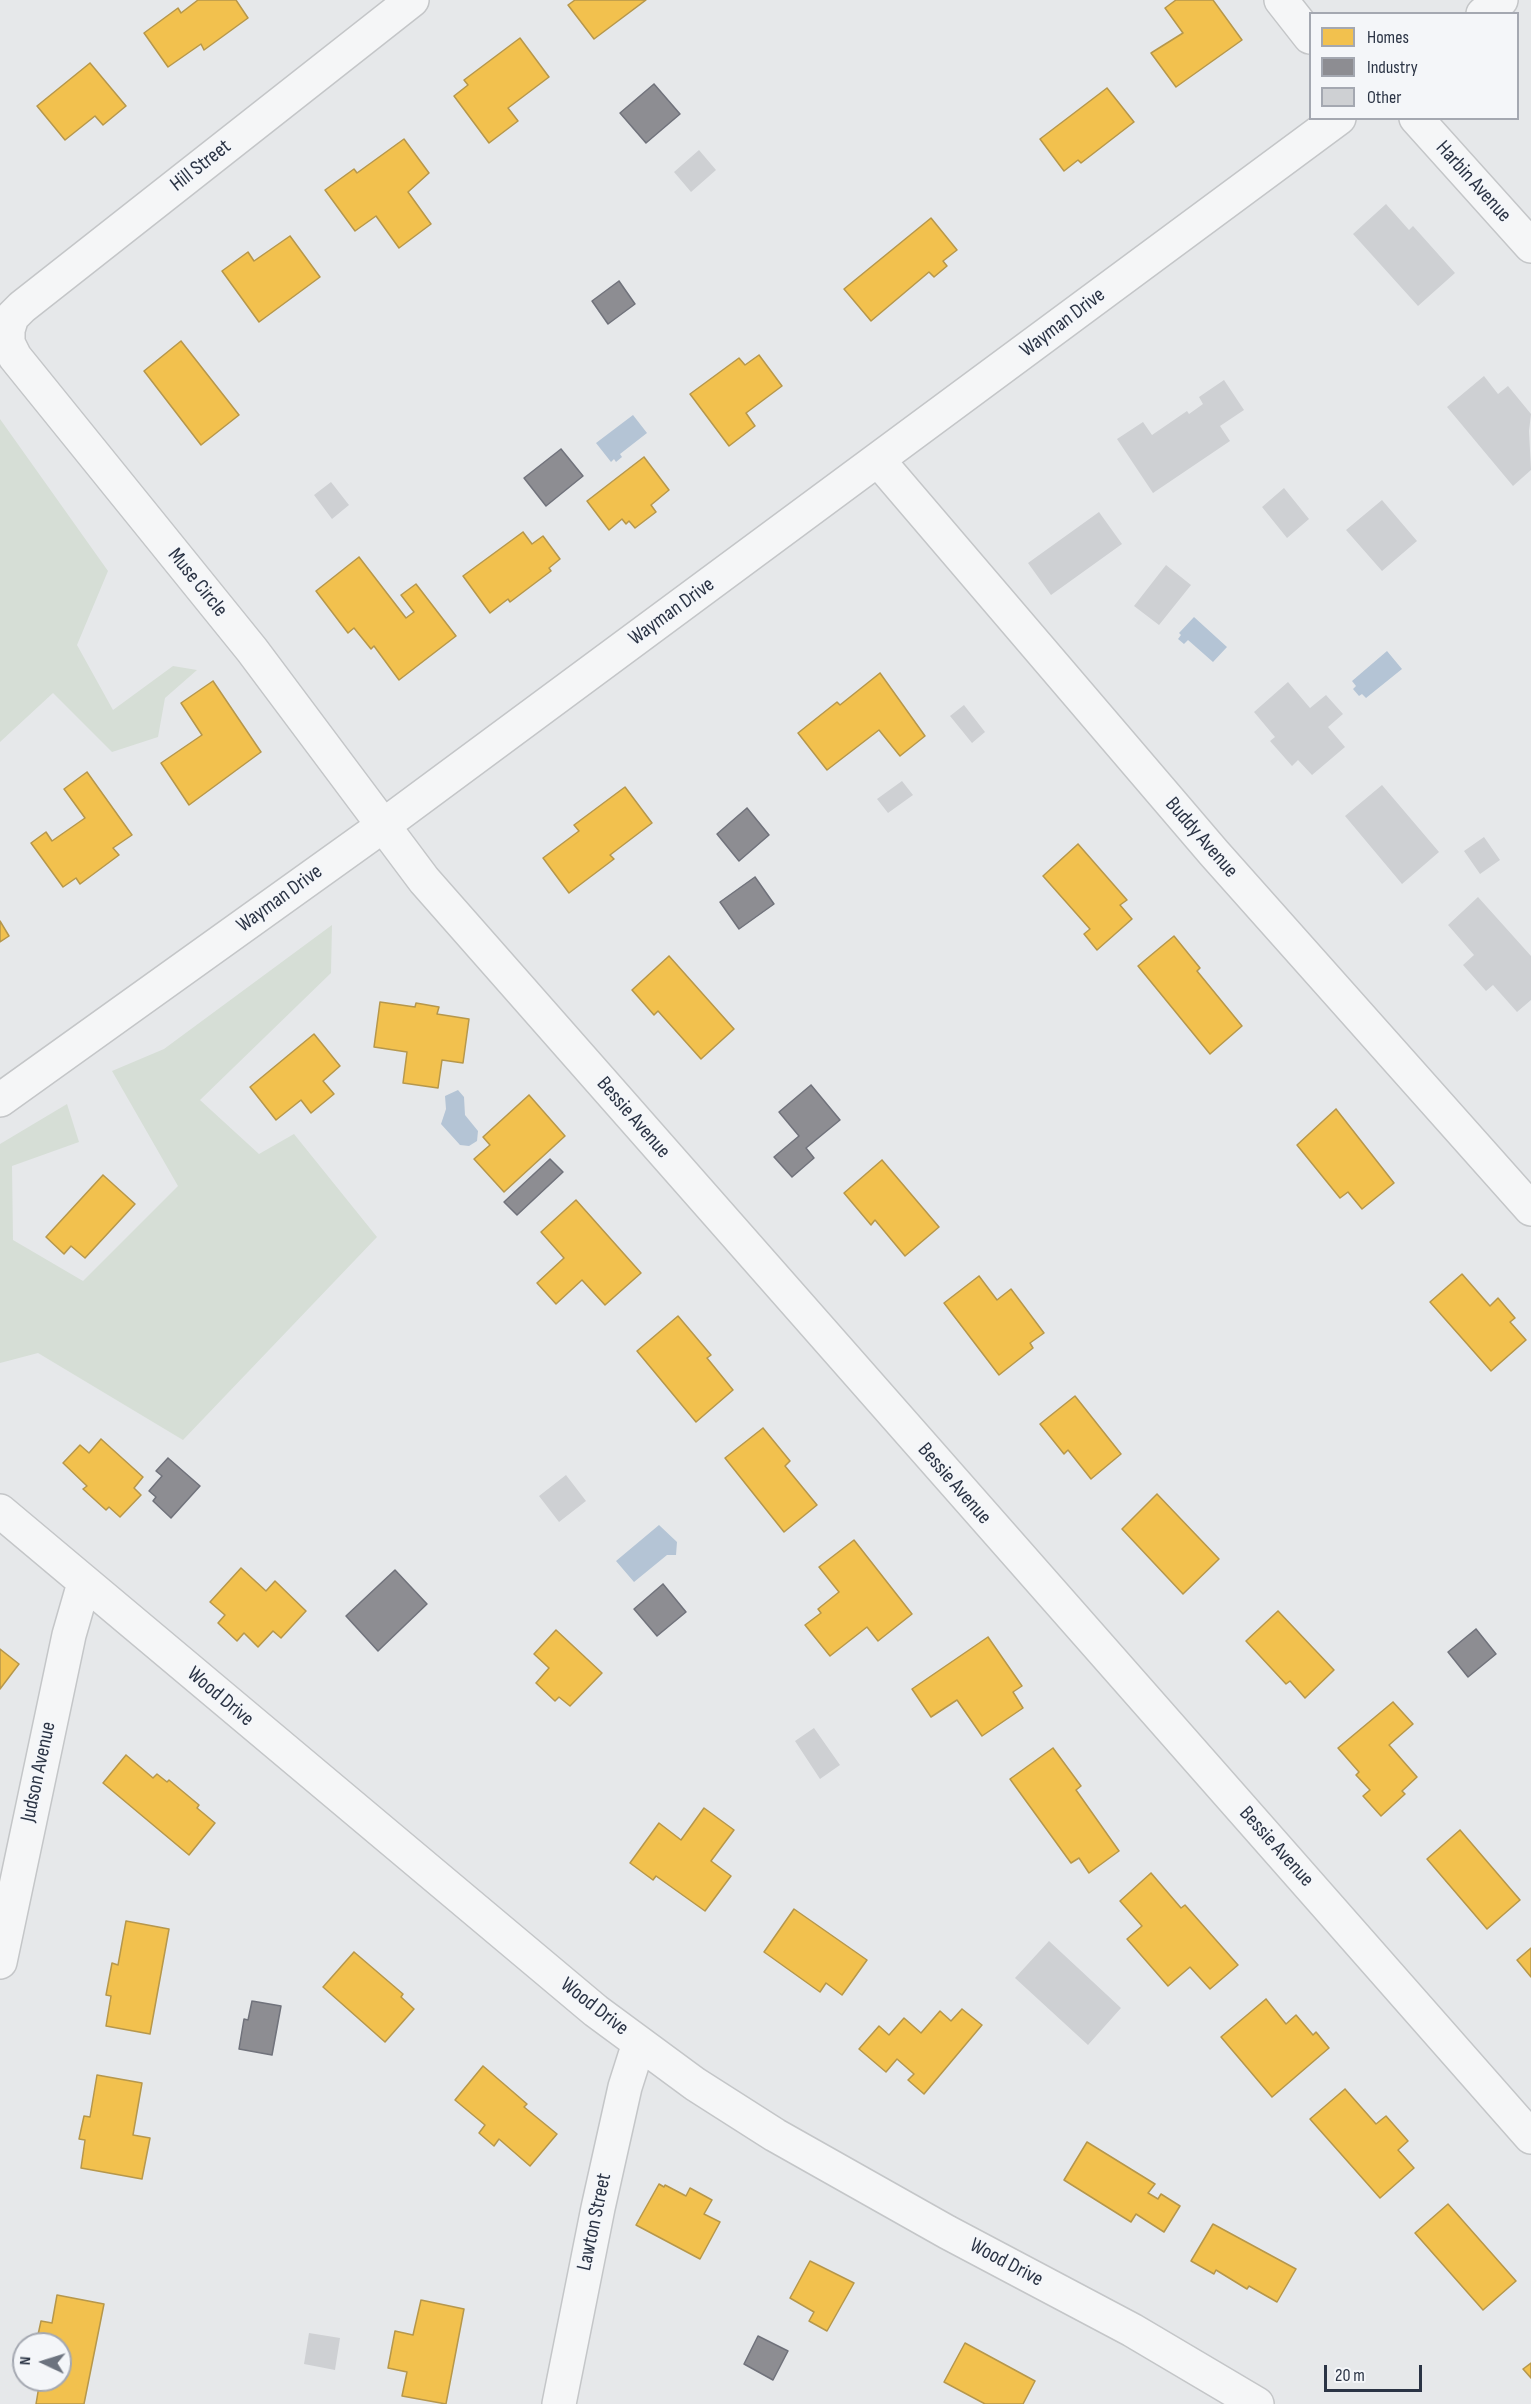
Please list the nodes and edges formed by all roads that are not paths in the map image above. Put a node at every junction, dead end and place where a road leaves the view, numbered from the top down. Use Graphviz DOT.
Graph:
graph roads {
  1 [pos="412,0"];
  2 [pos="1281,0"];
  3 [pos="1501,0"];
  4 [pos="1486,12"];
  5 [pos="1309,35"];
  6 [pos="1337,120"];
  7 [pos="1418,120"];
  8 [pos="1531,246"];
  9 [pos="8,343"];
  10 [pos="878,460"];
  11 [pos="384,825"];
  12 [pos="0,1100"];
  13 [pos="1531,1209"];
  14 [pos="0,1510"];
  15 [pos="84,1583"];
  16 [pos="0,1962"];
  17 [pos="639,2043"];
  18 [pos="1531,2137"];
  19 [pos="559,2404"];
  20 [pos="1257,2404"];
  1 -- 9 [label="street, Hill Street"];
  2 -- 5 [label="street"];
  3 -- 4 [label="street"];
  6 -- 10 [label="street, Wayman Drive"];
  7 -- 8 [label="street, Harbin Avenue"];
  9 -- 11 [label="street, Muse Circle"];
  10 -- 11 [label="street, Wayman Drive"];
  10 -- 13 [label="street, Buddy Avenue"];
  11 -- 12 [label="street, Wayman Drive"];
  11 -- 18 [label="street, Bessie Avenue"];
  14 -- 15 [label="street, Wood Drive"];
  15 -- 16 [label="street, Judson Avenue"];
  15 -- 17 [label="street, Wood Drive"];
  17 -- 19 [label="street, Lawton Street"];
  17 -- 20 [label="street, Wood Drive"];
}
